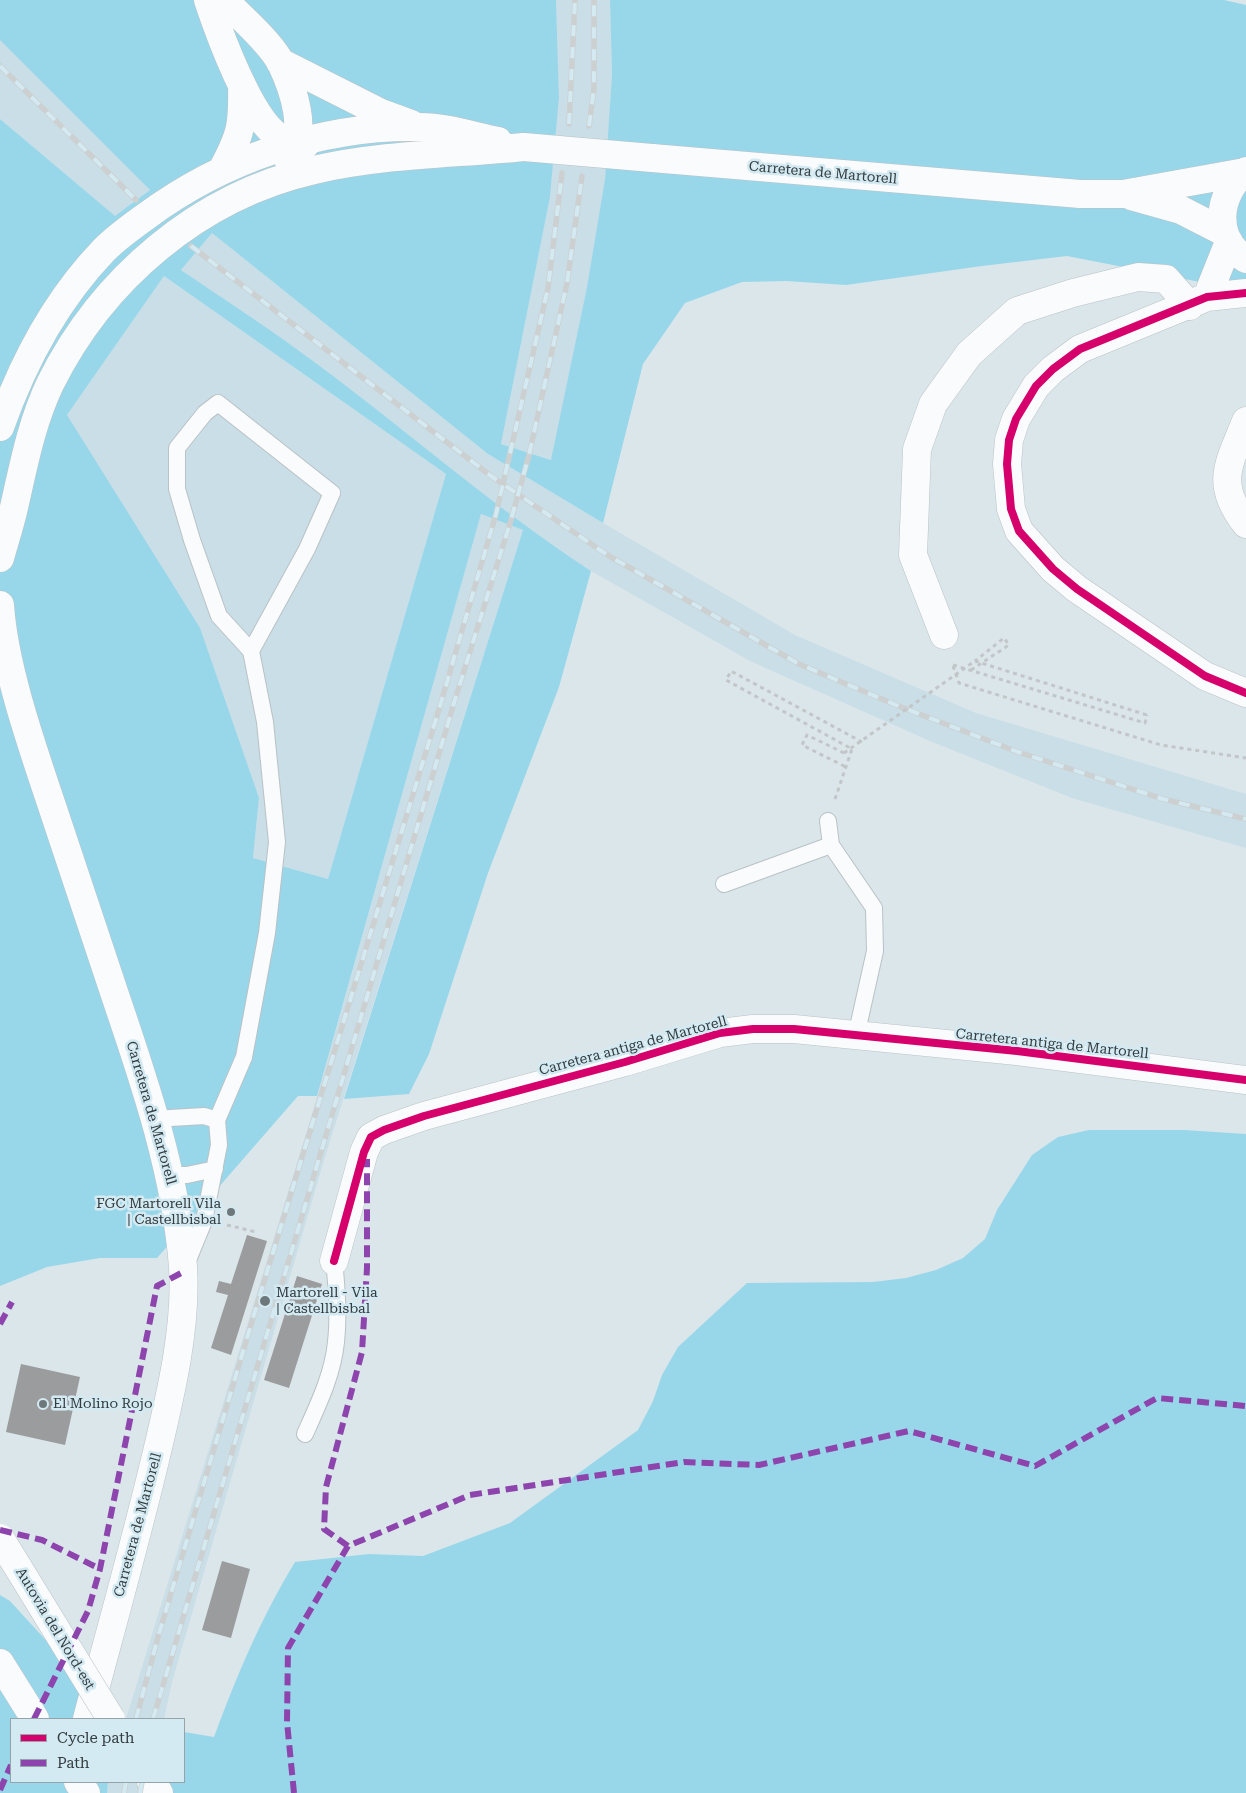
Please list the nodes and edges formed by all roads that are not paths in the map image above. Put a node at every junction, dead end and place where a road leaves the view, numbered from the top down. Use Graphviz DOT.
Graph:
graph roads {
  1 [pos="208,0"];
  2 [pos="224,0"];
  3 [pos="280,62"];
  4 [pos="242,85"];
  5 [pos="420,127"];
  6 [pos="296,143"];
  7 [pos="524,147"];
  8 [pos="379,158"];
  9 [pos="222,170"];
  10 [pos="1245,172"];
  11 [pos="1123,194"];
  12 [pos="1233,244"];
  13 [pos="1246,293"];
  14 [pos="106,301"];
  15 [pos="1199,302"];
  16 [pos="1246,421"];
  17 [pos="0,428"];
  18 [pos="1246,524"];
  19 [pos="0,558"];
  20 [pos="0,605"];
  21 [pos="944,635"];
  22 [pos="251,651"];
  23 [pos="1246,693"];
  24 [pos="828,821"];
  25 [pos="831,845"];
  26 [pos="724,884"];
  27 [pos="856,1036"];
  28 [pos="1246,1080"];
  29 [pos="154,1119"];
  30 [pos="217,1120"];
  31 [pos="215,1169"];
  32 [pos="169,1175"];
  33 [pos="334,1261"];
  34 [pos="183,1272"];
  35 [pos="305,1434"];
  36 [pos="0,1538"];
  37 [pos="0,1663"];
  38 [pos="35,1718"];
  39 [pos="87,1718"];
  40 [pos="110,1718"];
  1 -- 4 [label="main road"];
  2 -- 3 [label="main road"];
  3 -- 5 [label="main road"];
  3 -- 6 [label="main road"];
  4 -- 6 [label="main road"];
  4 -- 9 [label="main road"];
  5 -- 6 [label="main road"];
  5 -- 7 [label="main road"];
  6 -- 8 [label="main road"];
  6 -- 9 [label="main road"];
  6 -- 14 [label="main road"];
  7 -- 8 [label="main road"];
  7 -- 11 [label="main road, Carretera de Martorell, bridge"];
  8 -- 14 [label="main road"];
  9 -- 17 [label="main road"];
  10 -- 11 [label="main road"];
  10 -- 12 [label="main road"];
  11 -- 12 [label="main road"];
  12 -- 15 [label="main road"];
  13 -- 15 [label="main road"];
  14 -- 19 [label="main road"];
  15 -- 21 [label="main road"];
  15 -- 23 [label="main road"];
  16 -- 18 [label="main road"];
  20 -- 29 [label="main road, Carretera de Martorell"];
  22 -- 22 [label="lane"];
  22 -- 30 [label="lane"];
  24 -- 25 [label="lane"];
  25 -- 26 [label="lane"];
  25 -- 27 [label="lane"];
  27 -- 28 [label="main road, Carretera antiga de Martorell"];
  27 -- 33 [label="main road, Carretera antiga de Martorell"];
  29 -- 30 [label="lane"];
  29 -- 32 [label="main road, Carretera de Martorell"];
  30 -- 31 [label="lane"];
  31 -- 32 [label="lane"];
  31 -- 34 [label="lane"];
  32 -- 34 [label="main road, Carretera de Martorell"];
  33 -- 35 [label="lane"];
  34 -- 39 [label="main road, Carretera de Martorell"];
  36 -- 40 [label="main road, Autovia del Nord-est, bridge"];
  37 -- 38 [label="main road"];
}
